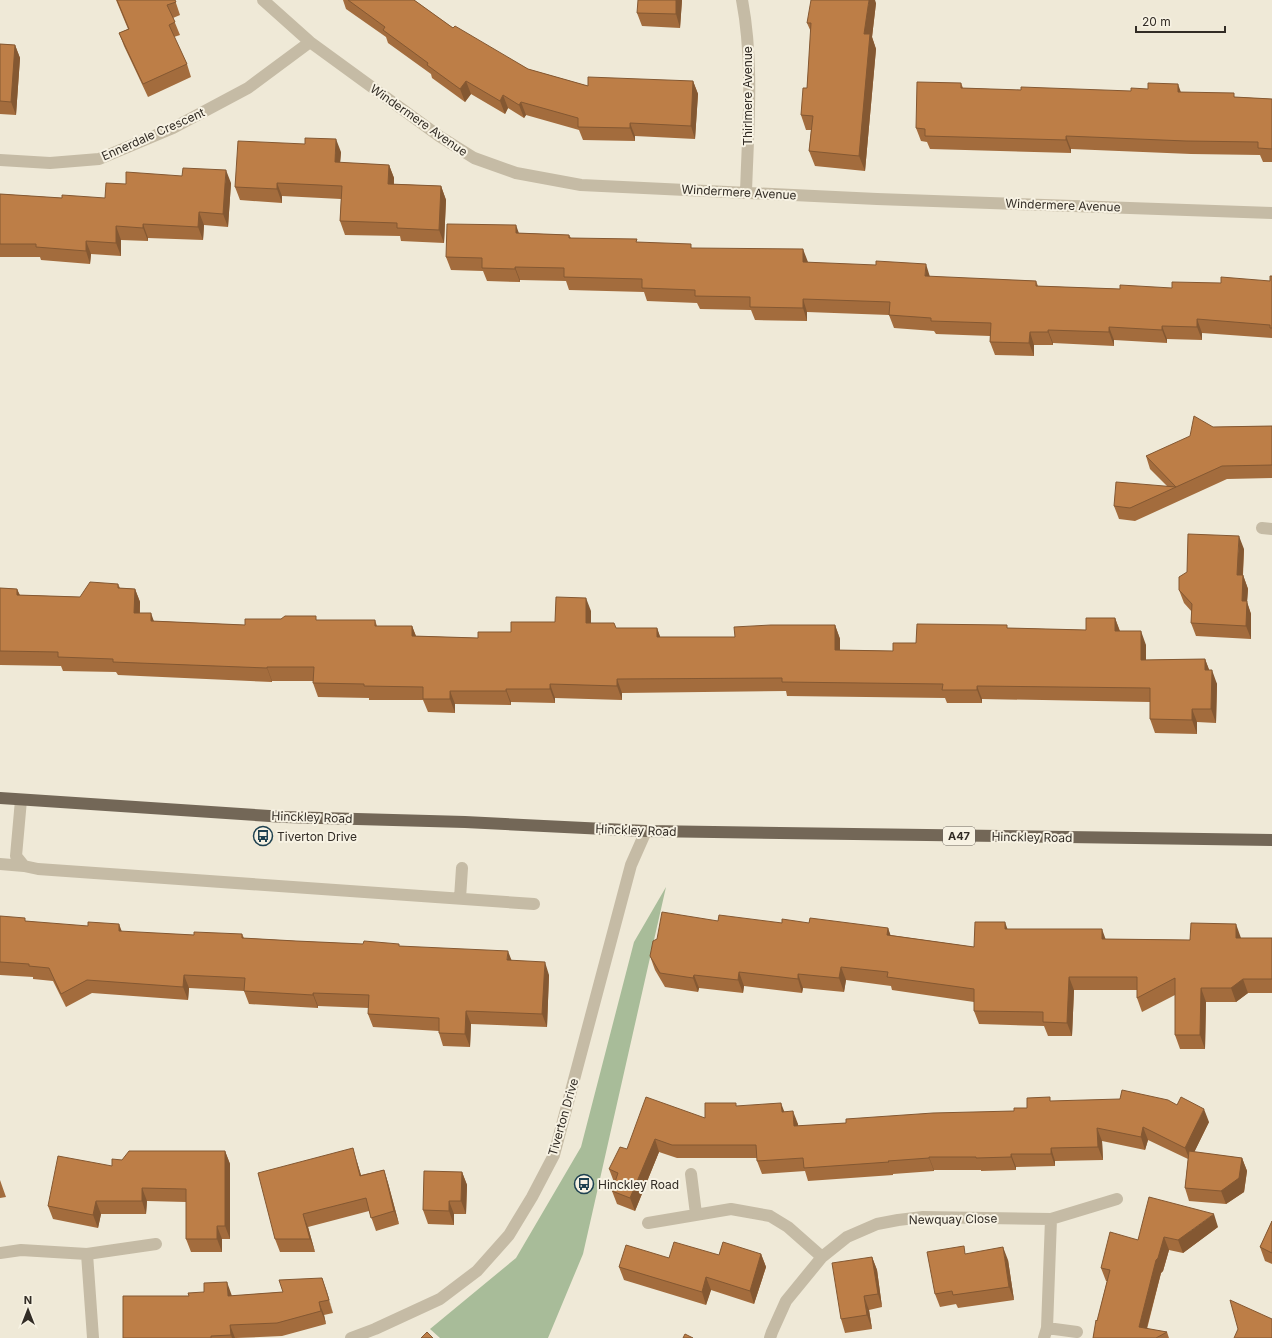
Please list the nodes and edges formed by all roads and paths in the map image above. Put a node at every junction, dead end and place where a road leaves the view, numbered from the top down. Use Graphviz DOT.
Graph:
graph roads {
  1 [pos="264,0"];
  2 [pos="742,0"];
  3 [pos="310,42"];
  4 [pos="0,160"];
  5 [pos="746,192"];
  6 [pos="1272,213"];
  7 [pos="0,798"];
  8 [pos="21,800"];
  9 [pos="646,831"];
  10 [pos="1272,840"];
  11 [pos="0,864"];
  12 [pos="24,866"];
  13 [pos="462,868"];
  14 [pos="460,898"];
  15 [pos="534,904"];
  16 [pos="691,1174"];
  17 [pos="1117,1200"];
  18 [pos="696,1214"];
  19 [pos="1051,1219"];
  20 [pos="648,1223"];
  21 [pos="156,1244"];
  22 [pos="0,1253"];
  23 [pos="87,1254"];
  24 [pos="822,1257"];
  25 [pos="1077,1332"];
  26 [pos="1045,1333"];
  27 [pos="93,1338"];
  28 [pos="351,1338"];
  29 [pos="770,1338"];
  1 -- 3 [label="street, Windermere Avenue"];
  2 -- 5 [label="street, Thirlmere Avenue"];
  3 -- 4 [label="street, Ennerdale Crescent"];
  3 -- 5 [label="street, Windermere Avenue"];
  5 -- 6 [label="street, Windermere Avenue"];
  7 -- 8 [label="main road, Hinckley Road / A47"];
  8 -- 9 [label="main road, Hinckley Road / A47"];
  8 -- 12 [label="street"];
  9 -- 10 [label="main road, Hinckley Road / A47"];
  9 -- 28 [label="street, Tiverton Drive"];
  11 -- 12 [label="street"];
  12 -- 14 [label="street"];
  13 -- 14 [label="street"];
  14 -- 15 [label="street"];
  16 -- 18 [label="street"];
  17 -- 19 [label="street, Newquay Close"];
  18 -- 20 [label="street"];
  18 -- 24 [label="street"];
  19 -- 24 [label="street, Newquay Close"];
  19 -- 26 [label="street"];
  21 -- 23 [label="street"];
  22 -- 23 [label="street"];
  23 -- 27 [label="street"];
  24 -- 29 [label="street, Newquay Close"];
  25 -- 26 [label="street"];
}
